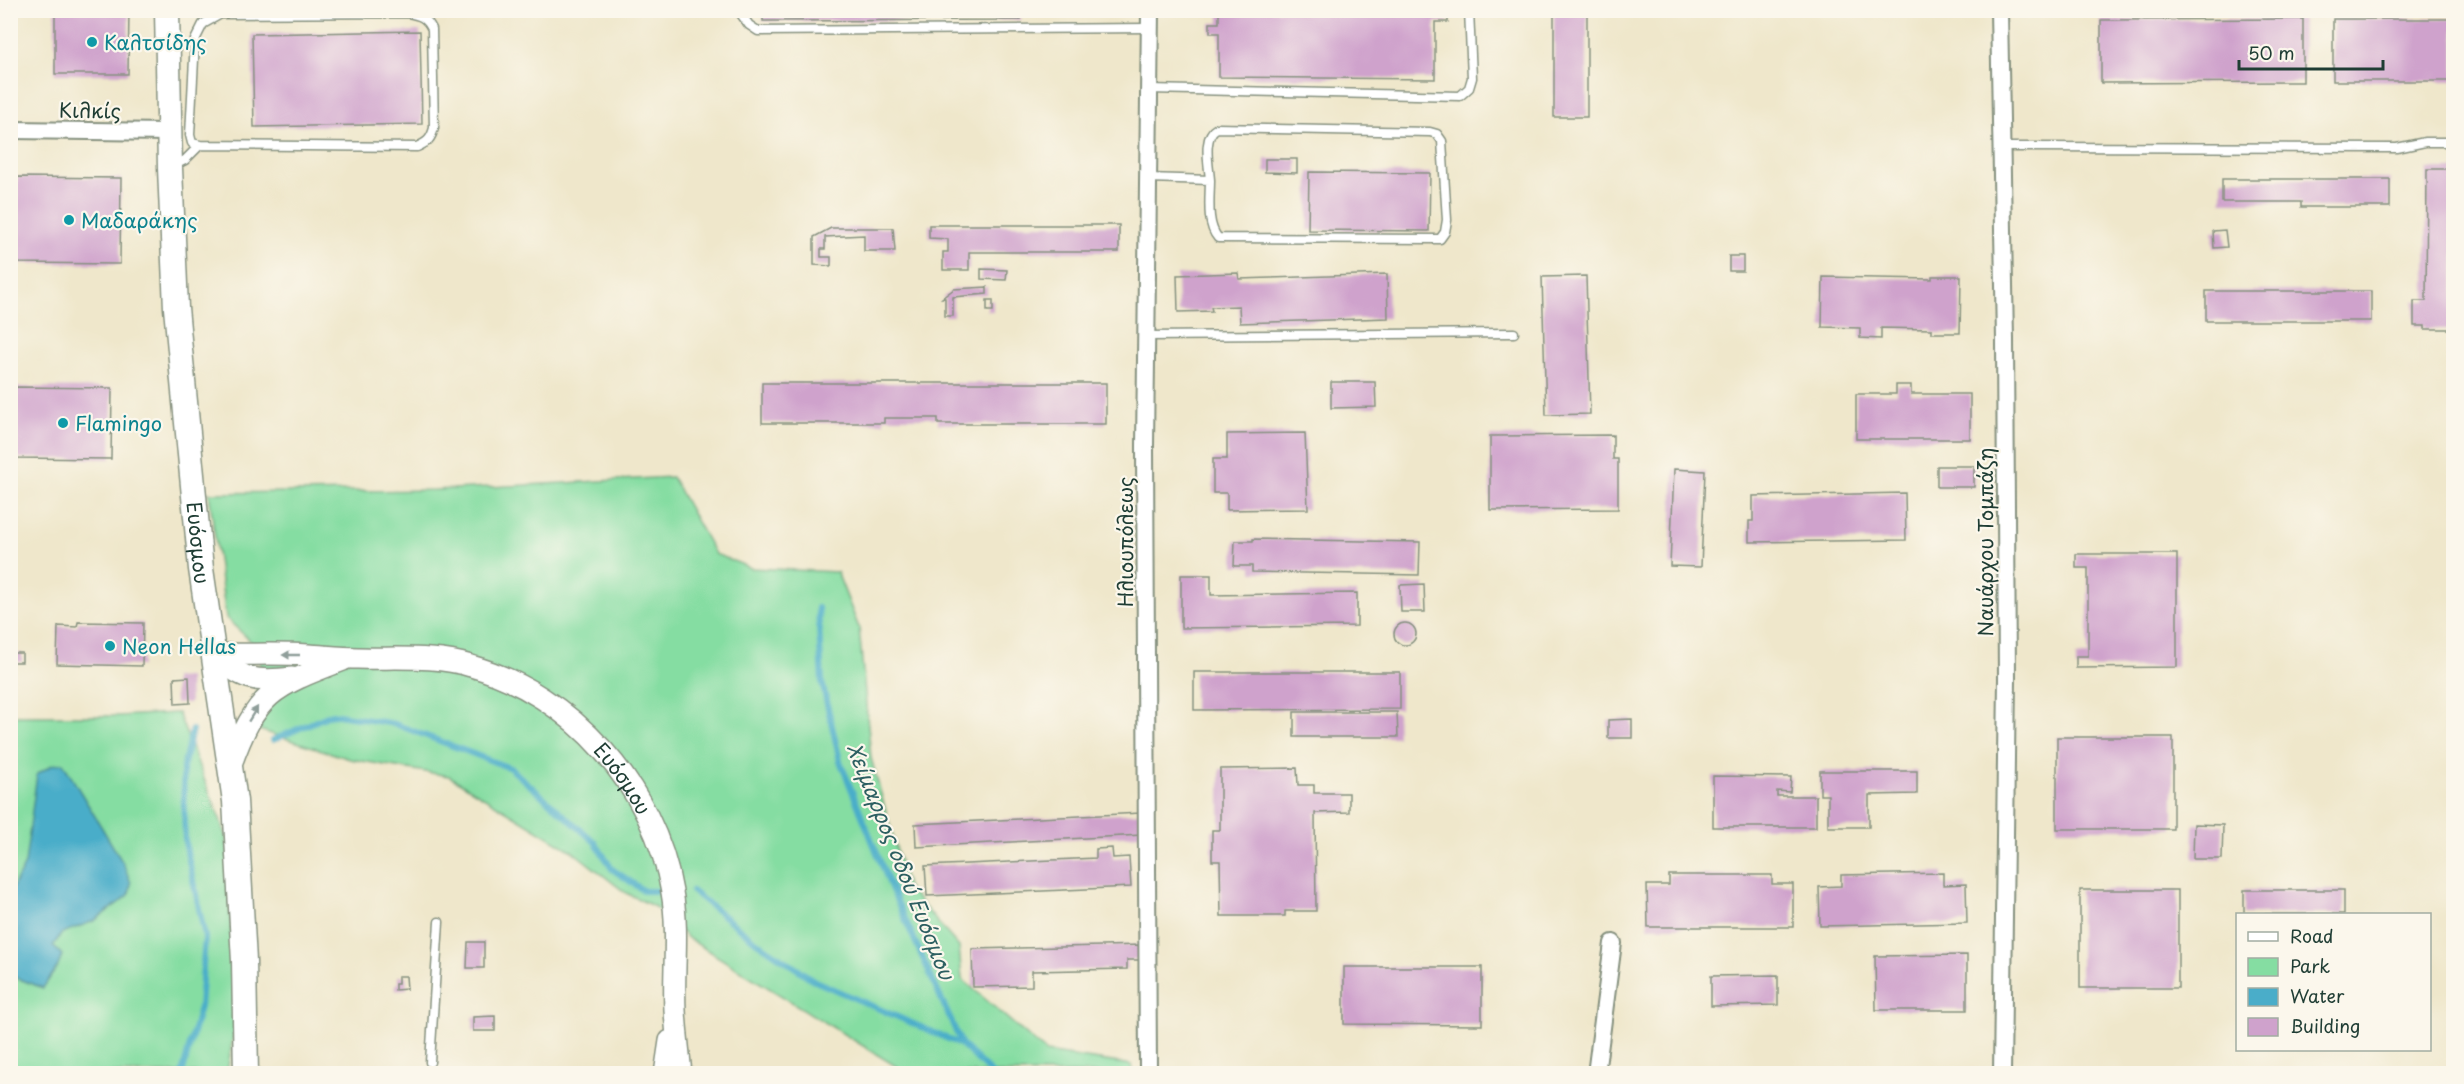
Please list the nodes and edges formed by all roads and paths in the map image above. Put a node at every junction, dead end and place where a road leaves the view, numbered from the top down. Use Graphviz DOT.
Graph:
graph roads {
  1 [pos="167,10"];
  2 [pos="738,10"];
  3 [pos="1150,10"];
  4 [pos="1469,10"];
  5 [pos="1999,10"];
  6 [pos="1150,28"];
  7 [pos="1149,89"];
  8 [pos="10,130"];
  9 [pos="170,132"];
  10 [pos="2454,142"];
  11 [pos="200,145"];
  12 [pos="2002,147"];
  13 [pos="170,168"];
  14 [pos="1148,178"];
  15 [pos="1210,180"];
  16 [pos="1514,333"];
  17 [pos="1146,336"];
  18 [pos="213,654"];
  19 [pos="350,658"];
  20 [pos="296,678"];
  21 [pos="230,767"];
  22 [pos="439,922"];
  23 [pos="1613,943"];
  24 [pos="675,1011"];
  25 [pos="430,1062"];
  26 [pos="246,1074"];
  27 [pos="665,1074"];
  28 [pos="681,1074"];
  29 [pos="1148,1074"];
  30 [pos="1596,1074"];
  31 [pos="2002,1074"];
  1 -- 9 [label="main road, Ευόσμου"];
  2 -- 6 [label="lane"];
  3 -- 6 [label="street, Ηλιουπόλεως"];
  4 -- 7 [label="lane"];
  5 -- 12 [label="street, Ναυάρχου Τομπάζη"];
  6 -- 7 [label="street, Ηλιουπόλεως"];
  7 -- 14 [label="street, Ηλιουπόλεως"];
  8 -- 9 [label="street, Κιλκίς"];
  9 -- 13 [label="main road, Ευόσμου"];
  10 -- 12 [label="lane"];
  11 -- 11 [label="lane"];
  11 -- 13 [label="lane"];
  12 -- 31 [label="street, Ναυάρχου Τομπάζη"];
  13 -- 18 [label="main road, Ευόσμου"];
  14 -- 15 [label="lane"];
  14 -- 17 [label="street, Ηλιουπόλεως"];
  15 -- 15 [label="lane"];
  16 -- 17 [label="lane"];
  17 -- 29 [label="street, Ηλιουπόλεως"];
  19 -- 18 [label="street, Ευόσμου, one-way"];
  18 -- 20 [label="street"];
  18 -- 21 [label="main road, Ευόσμου"];
  19 -- 20 [label="street"];
  19 -- 24 [label="street, Ευόσμου"];
  21 -- 20 [label="street, one-way"];
  21 -- 26 [label="main road, Ευόσμου"];
  22 -- 25 [label="lane"];
  23 -- 30 [label="street"];
  24 -- 27 [label="street"];
  24 -- 28 [label="street"];
}
